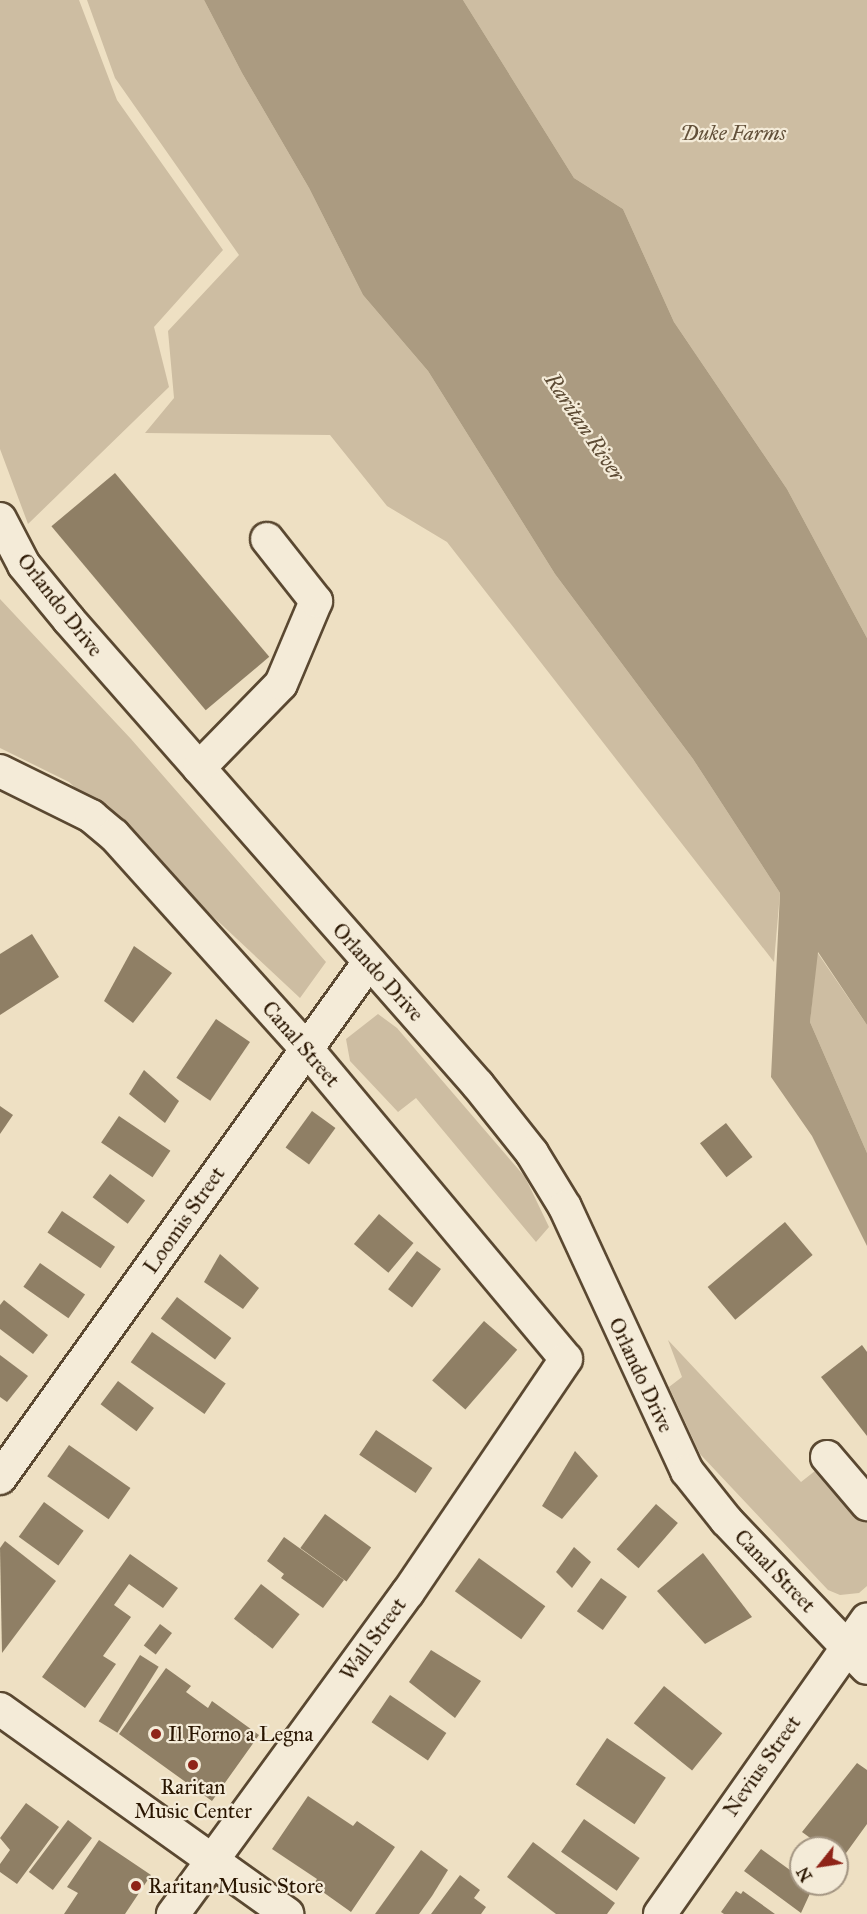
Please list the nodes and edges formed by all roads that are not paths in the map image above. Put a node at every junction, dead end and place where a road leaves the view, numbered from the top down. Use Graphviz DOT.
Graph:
graph roads {
  1 [pos="0,519"];
  2 [pos="267,539"];
  3 [pos="199,768"];
  4 [pos="0,771"];
  5 [pos="369,962"];
  6 [pos="306,1048"];
  7 [pos="566,1359"];
  8 [pos="827,1457"];
  9 [pos="687,1471"];
  10 [pos="0,1478"];
  11 [pos="867,1504"];
  12 [pos="867,1619"];
  13 [pos="857,1657"];
  14 [pos="0,1709"];
  15 [pos="212,1860"];
  16 [pos="173,1914"];
  17 [pos="287,1914"];
  18 [pos="660,1914"];
  1 -- 3 [label="street, Orlando Drive"];
  2 -- 3 [label="street"];
  3 -- 5 [label="street, Orlando Drive"];
  4 -- 6 [label="street, Canal Street"];
  5 -- 6 [label="street, Loomis Street"];
  5 -- 9 [label="street, Orlando Drive"];
  6 -- 7 [label="street, Canal Street"];
  6 -- 10 [label="street, Loomis Street"];
  7 -- 15 [label="street, Wall Street"];
  8 -- 11 [label="street"];
  9 -- 13 [label="street, Canal Street"];
  12 -- 13 [label="street, Nevius Street"];
  13 -- 18 [label="street, Nevius Street"];
  14 -- 15 [label="street"];
  15 -- 16 [label="street, Wall Street"];
  15 -- 17 [label="street"];
}
